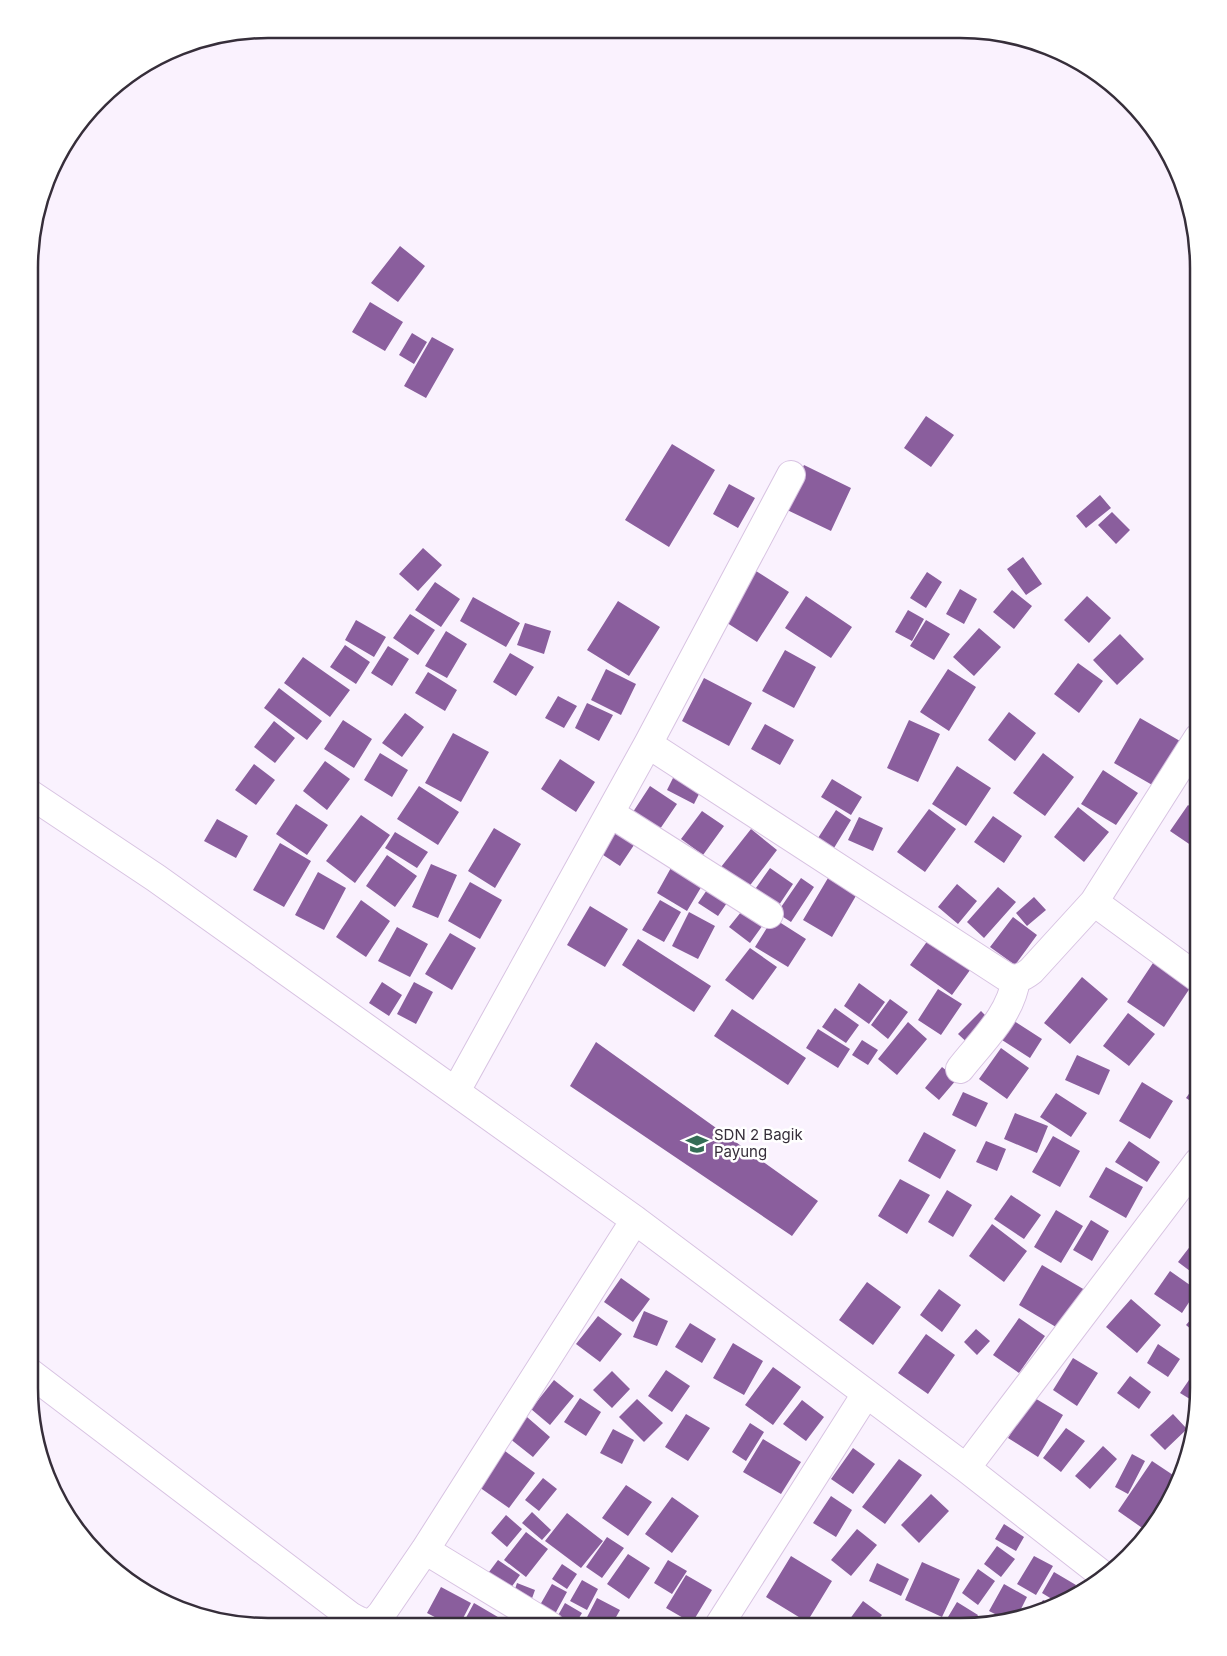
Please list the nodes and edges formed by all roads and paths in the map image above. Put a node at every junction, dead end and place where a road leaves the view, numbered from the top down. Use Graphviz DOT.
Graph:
graph roads {
  1 [pos="791,475"];
  2 [pos="648,744"];
  3 [pos="1190,751"];
  4 [pos="38,799"];
  5 [pos="610,812"];
  6 [pos="1094,902"];
  7 [pos="769,914"];
  8 [pos="1190,972"];
  9 [pos="1016,979"];
  10 [pos="960,1069"];
  11 [pos="456,1091"];
  12 [pos="1190,1173"];
  13 [pos="635,1220"];
  14 [pos="38,1379"];
  15 [pos="866,1394"];
  16 [pos="966,1468"];
  17 [pos="425,1550"];
  18 [pos="1098,1572"];
  19 [pos="353,1618"];
  20 [pos="377,1618"];
  21 [pos="537,1618"];
  22 [pos="724,1618"];
  1 -- 2 [label="street"];
  2 -- 5 [label="street"];
  2 -- 9 [label="street"];
  3 -- 6 [label="street"];
  4 -- 11 [label="street"];
  5 -- 7 [label="street"];
  5 -- 11 [label="street"];
  6 -- 8 [label="street"];
  6 -- 9 [label="street"];
  9 -- 10 [label="street"];
  11 -- 13 [label="street"];
  12 -- 16 [label="street"];
  13 -- 15 [label="street"];
  13 -- 17 [label="street"];
  14 -- 19 [label="street"];
  15 -- 16 [label="street"];
  15 -- 22 [label="street"];
  16 -- 18 [label="street"];
  17 -- 20 [label="street"];
  17 -- 21 [label="street"];
}
